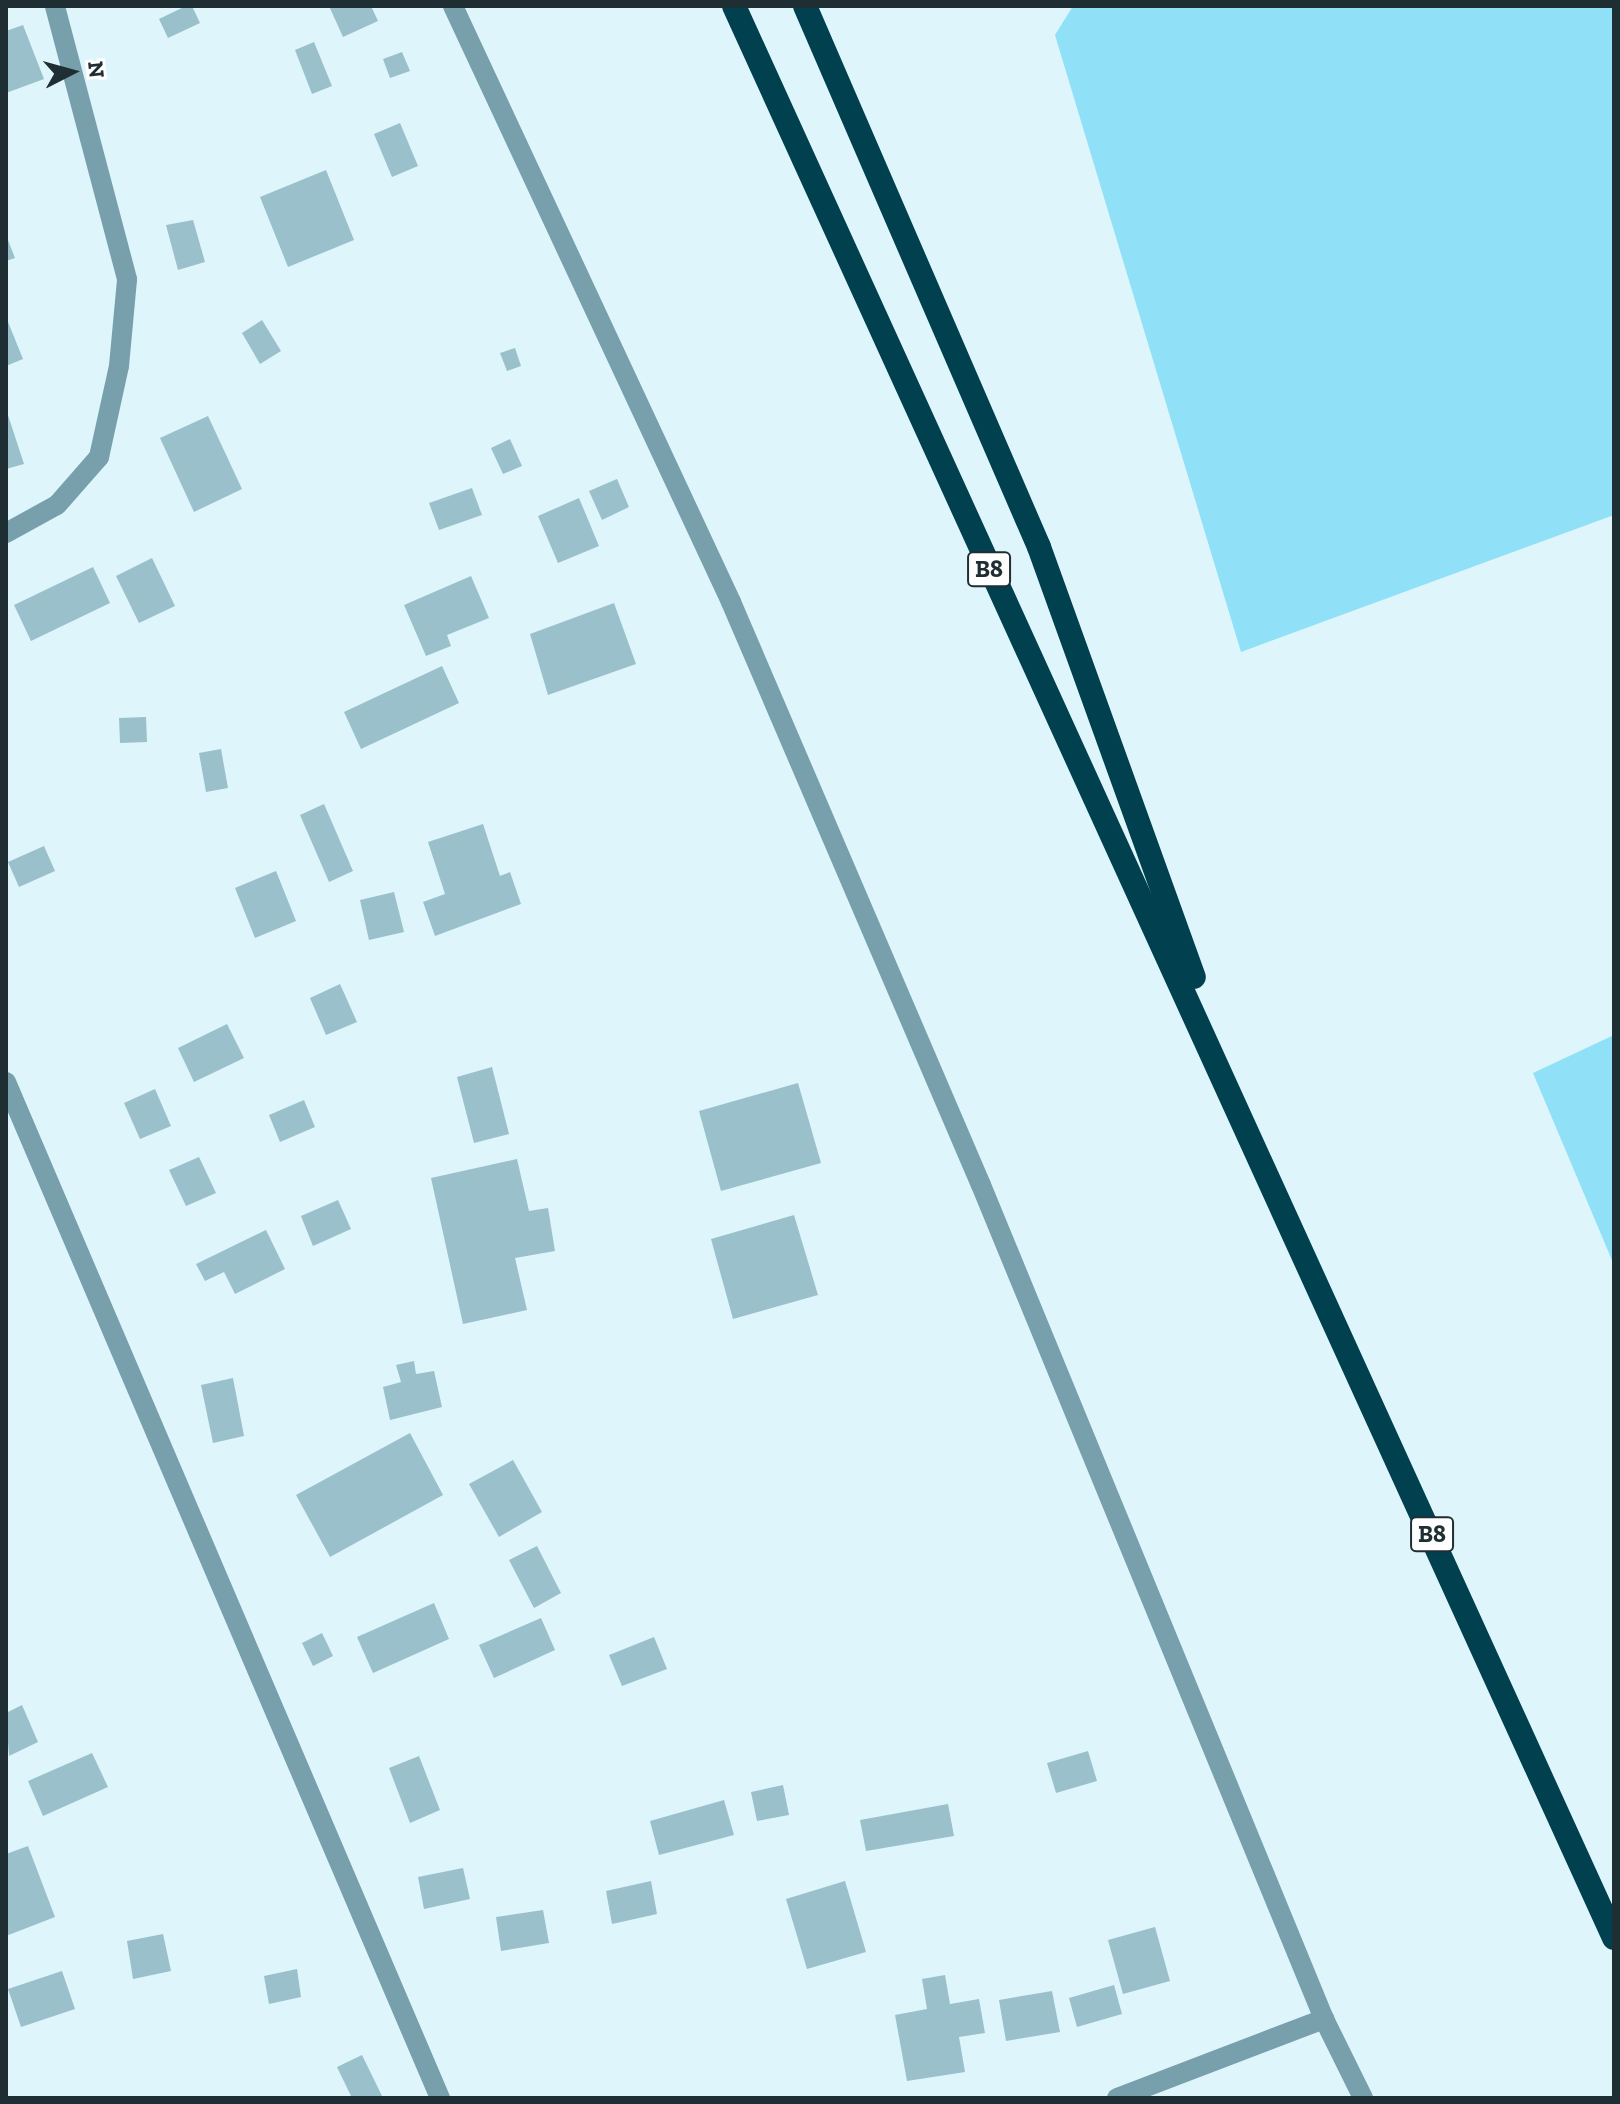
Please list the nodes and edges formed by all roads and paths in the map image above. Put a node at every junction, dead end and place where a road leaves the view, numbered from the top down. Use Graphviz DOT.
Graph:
graph roads {
  1 [pos="55,6"];
  2 [pos="453,6"];
  3 [pos="734,6"];
  4 [pos="805,6"];
  5 [pos="6,533"];
  6 [pos="6,1082"];
  7 [pos="1250,1130"];
  8 [pos="1614,1938"];
  9 [pos="1324,2019"];
  10 [pos="440,2098"];
  11 [pos="1117,2098"];
  12 [pos="1363,2098"];
  1 -- 5 [label="street"];
  2 -- 9 [label="street"];
  3 -- 7 [label="highway, B8"];
  4 -- 7 [label="highway, B8"];
  6 -- 10 [label="street"];
  7 -- 8 [label="highway, B8"];
  9 -- 11 [label="street"];
  9 -- 12 [label="street"];
}
